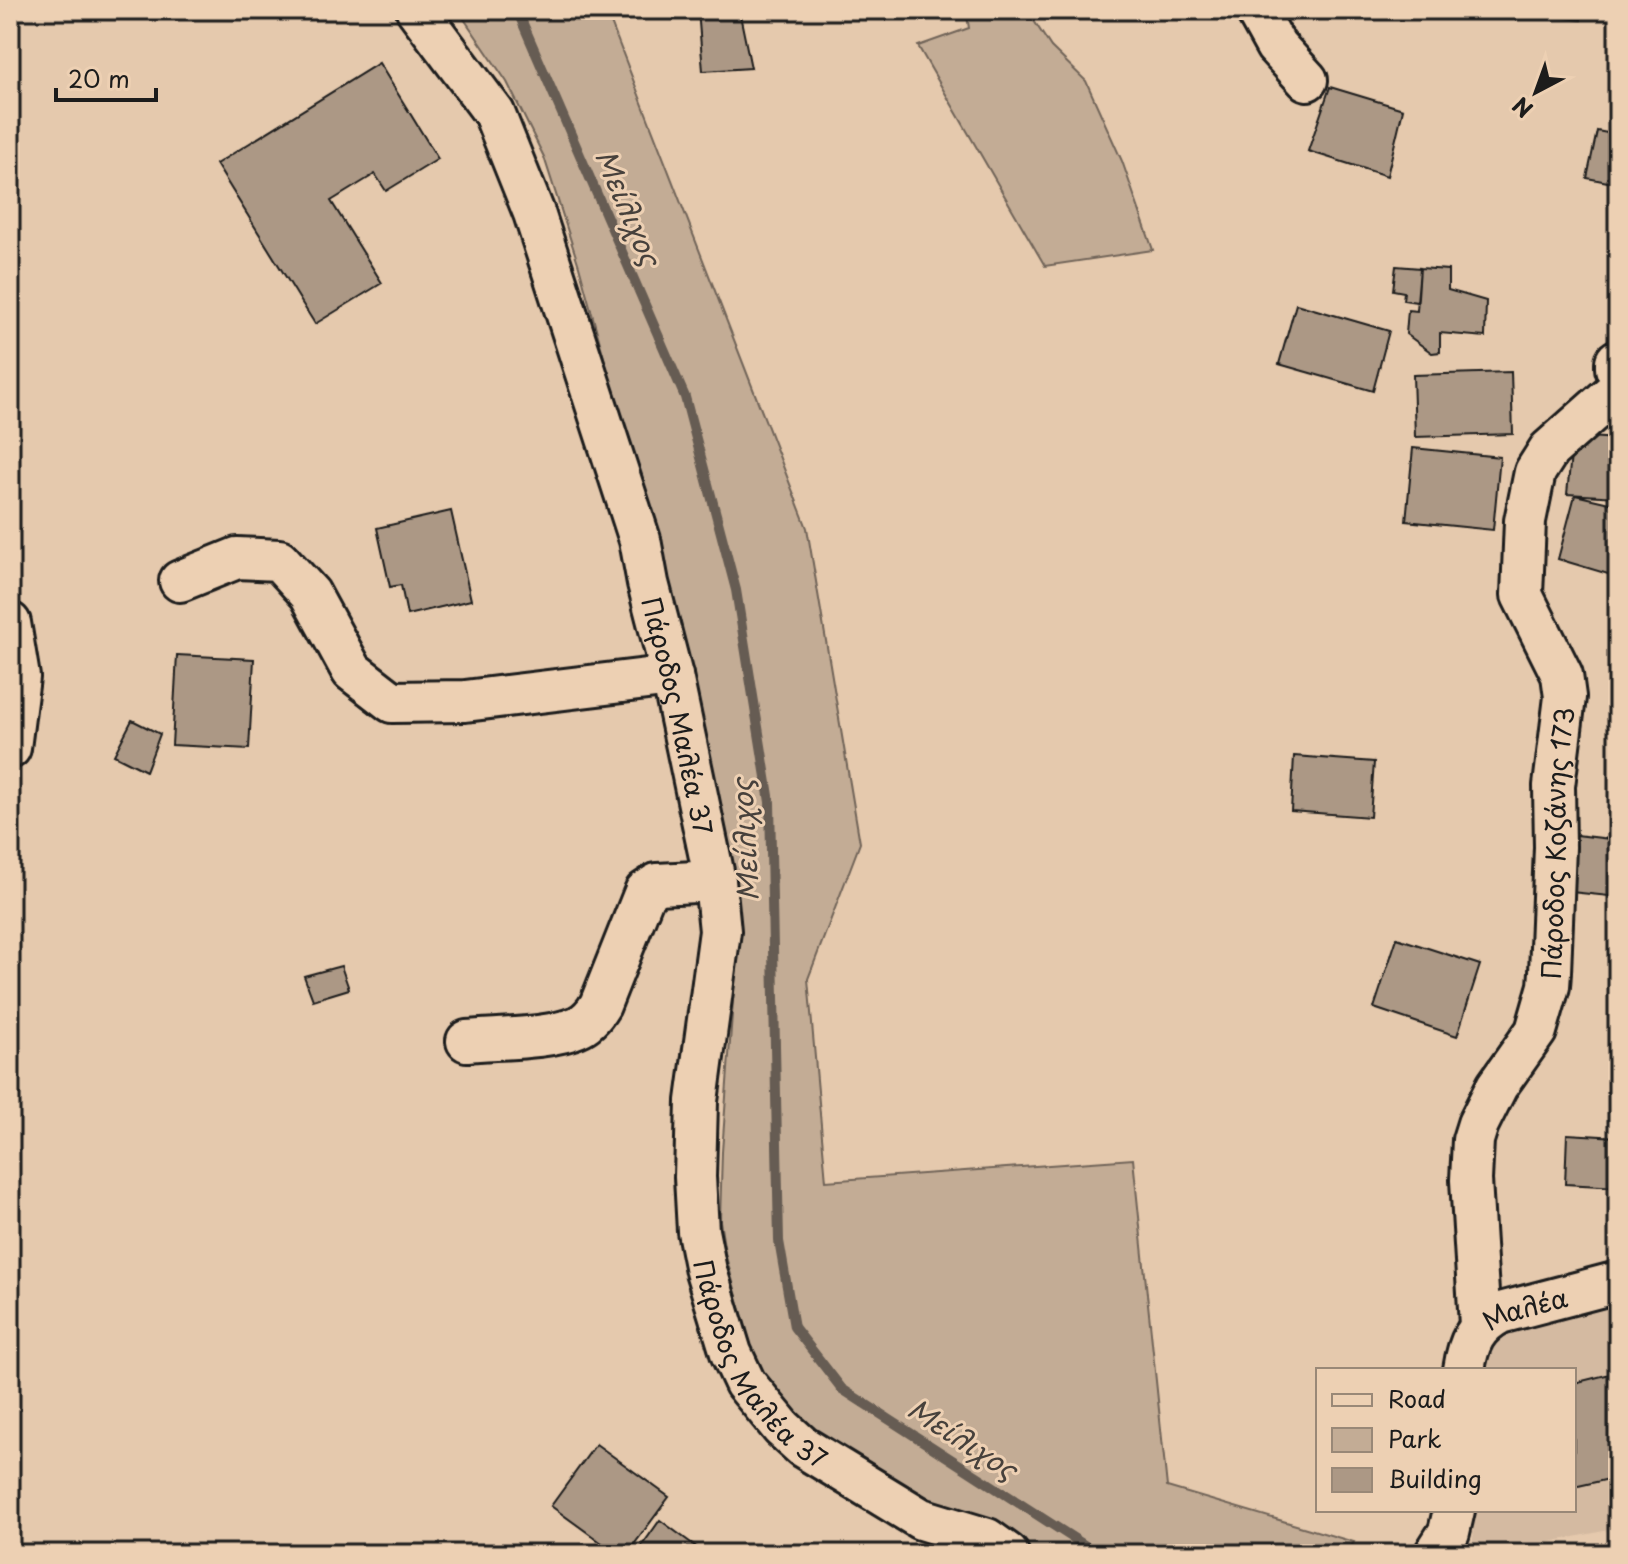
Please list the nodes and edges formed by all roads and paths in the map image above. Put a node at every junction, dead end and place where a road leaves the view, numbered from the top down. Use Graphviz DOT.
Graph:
graph roads {
  1 [pos="417,10"];
  2 [pos="1256,10"];
  3 [pos="1307,80"];
  4 [pos="1618,389"];
  5 [pos="180,581"];
  6 [pos="10,623"];
  7 [pos="672,676"];
  8 [pos="10,748"];
  9 [pos="715,881"];
  10 [pos="467,1041"];
  11 [pos="1618,1282"];
  12 [pos="1480,1325"];
  13 [pos="1464,1368"];
  14 [pos="1454,1512"];
  15 [pos="1008,1554"];
  16 [pos="1435,1554"];
  1 -- 7 [label="street, Πάροδος Μαλέα 37"];
  2 -- 3 [label="street"];
  4 -- 12 [label="street, Πάροδος Κοζάνης 173"];
  5 -- 7 [label="street"];
  6 -- 8 [label="street"];
  7 -- 9 [label="street, Πάροδος Μαλέα 37"];
  9 -- 10 [label="street"];
  9 -- 15 [label="street, Πάροδος Μαλέα 37"];
  11 -- 12 [label="street, Μαλέα"];
  12 -- 13 [label="street, Μαλέα"];
  14 -- 16 [label="street"];
}
